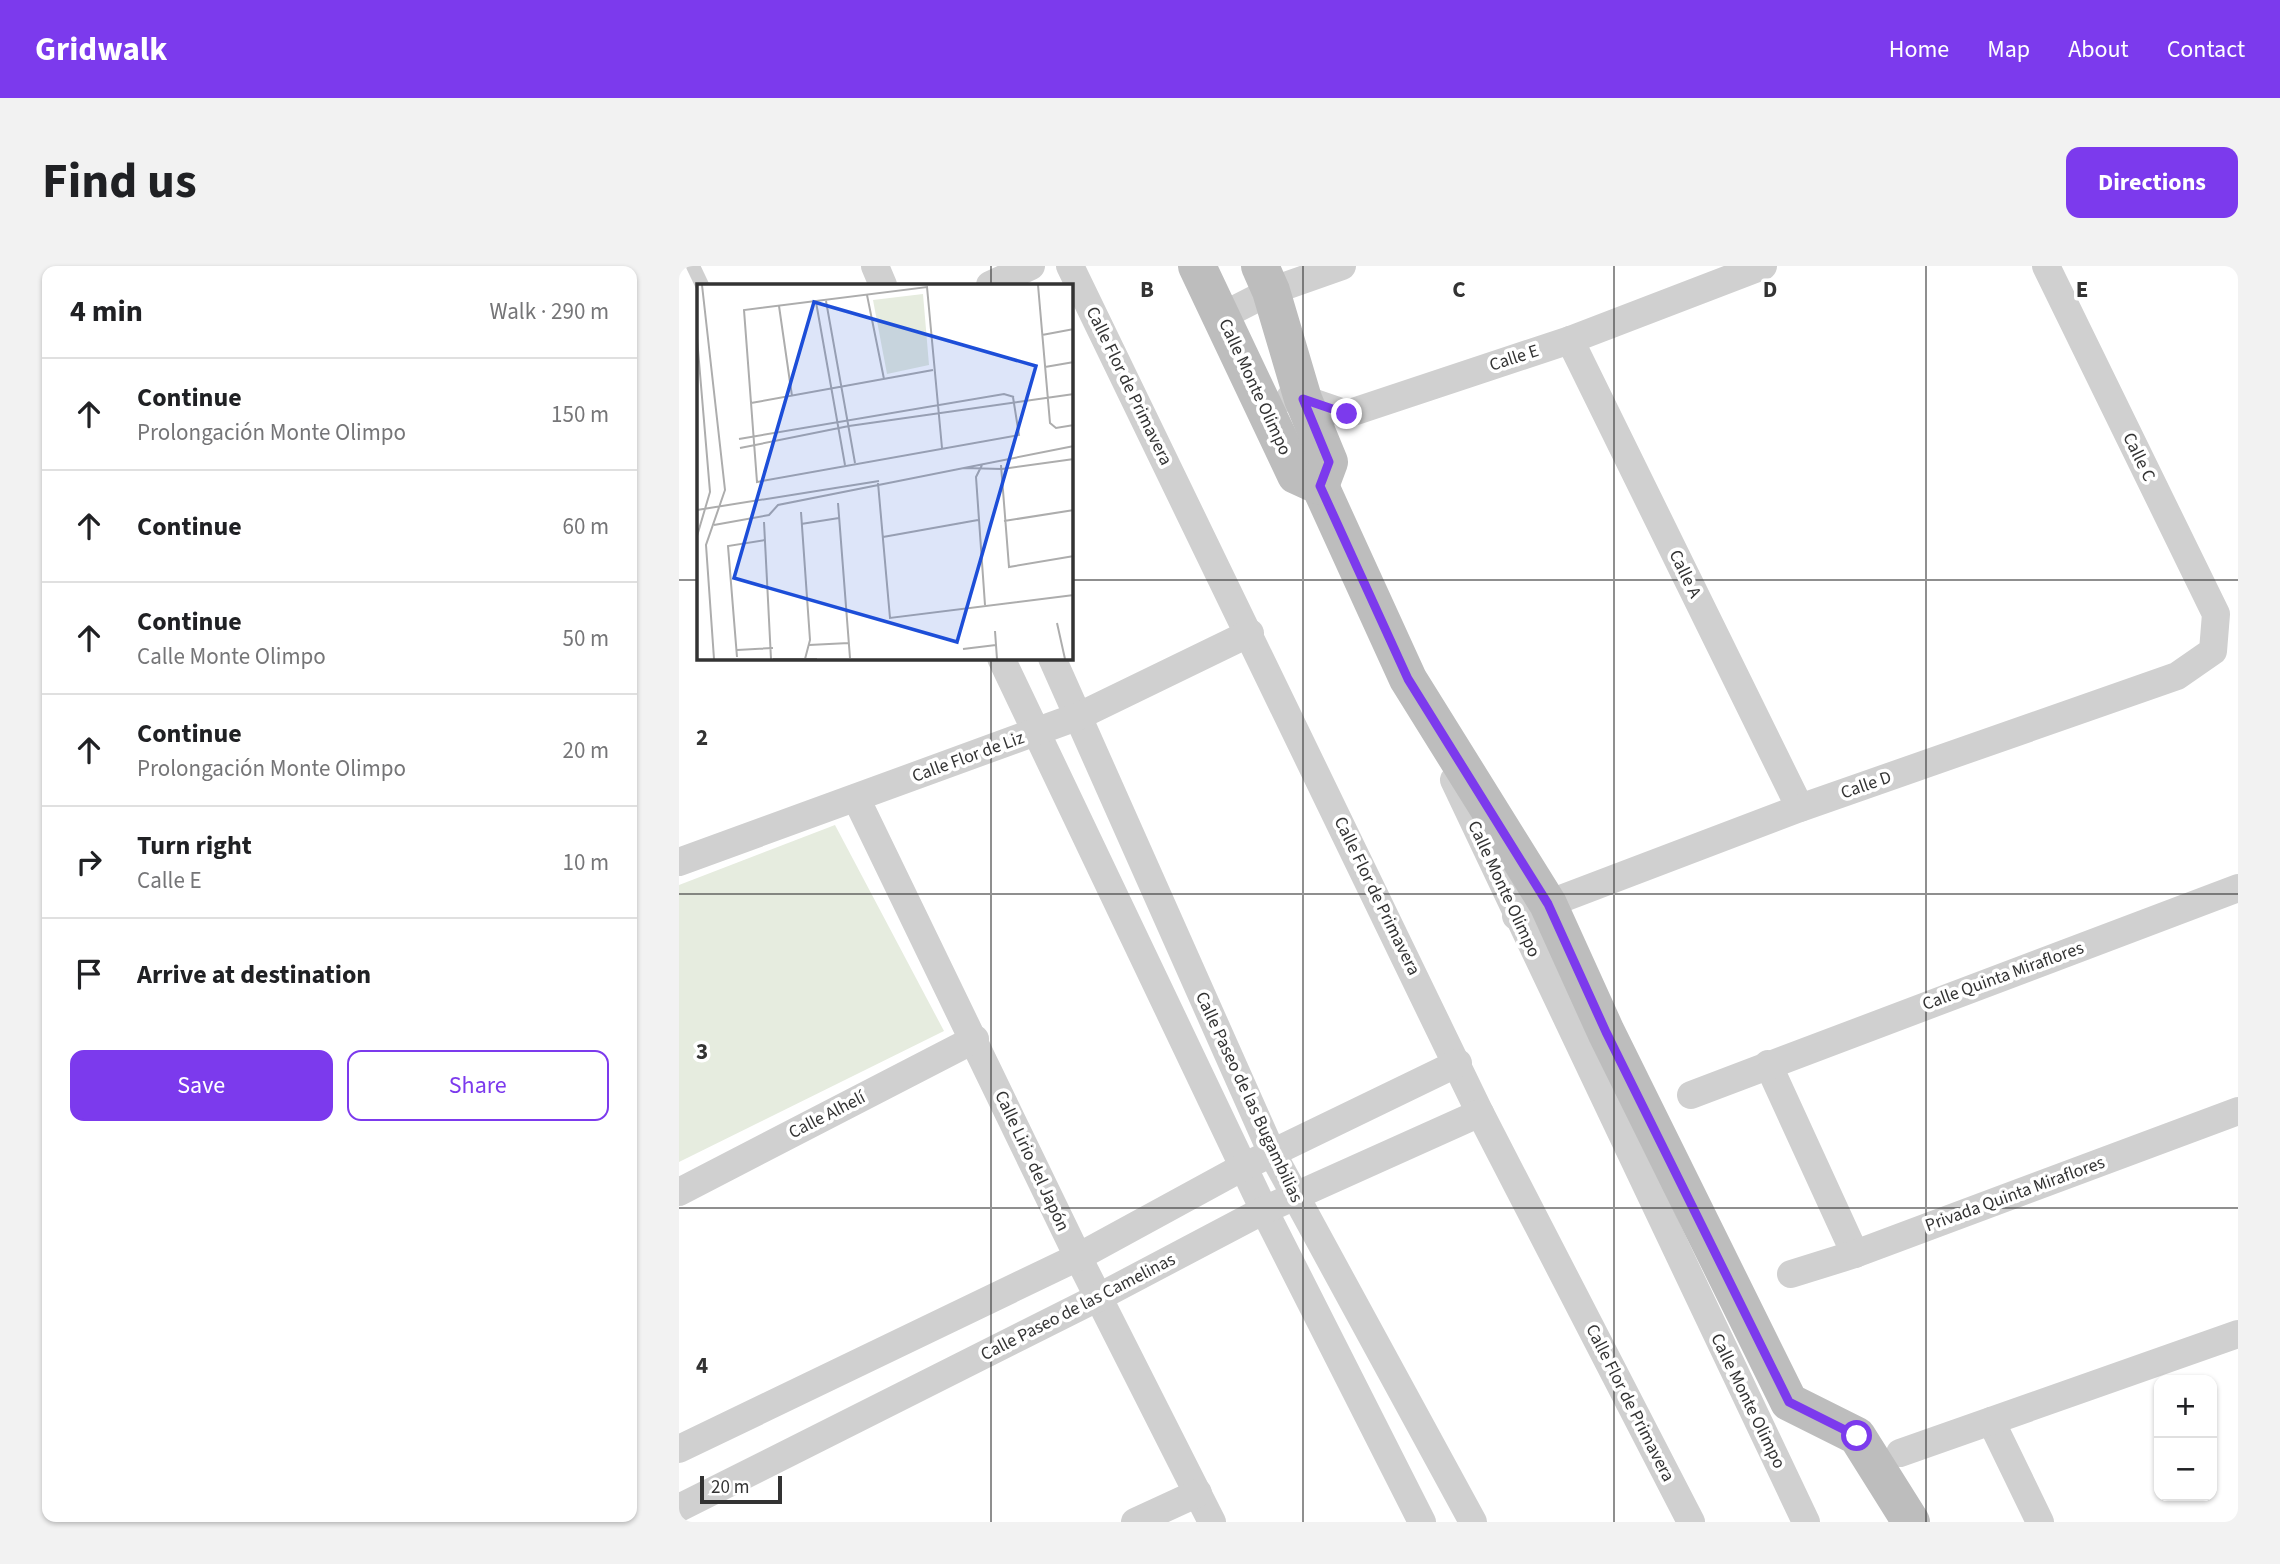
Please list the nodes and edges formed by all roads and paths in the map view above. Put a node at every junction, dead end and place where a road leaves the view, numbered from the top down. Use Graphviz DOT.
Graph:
graph roads {
  1 [pos="693,266"];
  2 [pos="875,266"];
  3 [pos="1031,266"];
  4 [pos="1070,266"];
  5 [pos="1197,266"];
  6 [pos="1342,266"];
  7 [pos="1763,266"];
  8 [pos="2046,266"];
  9 [pos="1265,278"];
  10 [pos="702,284"];
  11 [pos="883,284"];
  12 [pos="992,284"];
  13 [pos="1222,316"];
  14 [pos="1570,340"];
  15 [pos="1261,397"];
  16 [pos="1303,399"];
  17 [pos="1320,486"];
  18 [pos="1250,633"];
  19 [pos="2213,651"];
  20 [pos="1003,660"];
  21 [pos="1053,660"];
  22 [pos="1079,716"];
  23 [pos="1036,732"];
  24 [pos="856,798"];
  25 [pos="1800,808"];
  26 [pos="679,862"];
  27 [pos="2238,888"];
  28 [pos="1532,910"];
  29 [pos="975,1039"];
  30 [pos="1603,1062"];
  31 [pos="1458,1063"];
  32 [pos="1768,1064"];
  33 [pos="1691,1095"];
  34 [pos="2238,1111"];
  35 [pos="1480,1113"];
  36 [pos="1272,1153"];
  37 [pos="1243,1167"];
  38 [pos="679,1192"];
  39 [pos="1294,1198"];
  40 [pos="1264,1210"];
  41 [pos="1855,1254"];
  42 [pos="1078,1257"];
  43 [pos="1791,1275"];
  44 [pos="1099,1297"];
  45 [pos="2238,1334"];
  46 [pos="1789,1402"];
  47 [pos="1991,1421"];
  48 [pos="679,1449"];
  49 [pos="1771,1449"];
  50 [pos="1900,1453"];
  51 [pos="1198,1493"];
  52 [pos="679,1508"];
  53 [pos="1135,1522"];
  54 [pos="1212,1522"];
  55 [pos="1422,1522"];
  56 [pos="1473,1522"];
  57 [pos="1691,1522"];
  58 [pos="1805,1522"];
  59 [pos="1911,1522"];
  60 [pos="2039,1522"];
  1 -- 10 [label="lane"];
  2 -- 11 [label="street"];
  3 -- 12 [label="street"];
  4 -- 18 [label="street, Calle Flor de Primavera"];
  5 -- 13 [label="main road, Calle Monte Olimpo"];
  6 -- 9 [label="street"];
  7 -- 14 [label="street, Calle E"];
  8 -- 19 [label="street, Calle C"];
  9 -- 13 [label="street"];
  9 -- 16 [label="main road"];
  13 -- 15 [label="main road, Calle Monte Olimpo"];
  14 -- 16 [label="street, Calle E"];
  14 -- 25 [label="street, Calle A"];
  15 -- 16 [label="street, Calle E"];
  15 -- 17 [label="main road, Calle Monte Olimpo"];
  16 -- 17 [label="main road"];
  17 -- 28 [label="main road"];
  18 -- 22 [label="street, Calle Flor de Liz"];
  18 -- 31 [label="street, Calle Flor de Primavera"];
  19 -- 25 [label="street, Calle D"];
  20 -- 23 [label="street, Calle Paseo de las Bugambilias"];
  21 -- 22 [label="street, Calle Paseo de las Bugambilias"];
  22 -- 23 [label="street, Calle Flor de Liz"];
  22 -- 36 [label="street, Calle Paseo de las Bugambilias"];
  23 -- 24 [label="street, Calle Flor de Liz"];
  23 -- 37 [label="street, Calle Paseo de las Bugambilias"];
  24 -- 26 [label="street, Calle Flor de Liz"];
  24 -- 29 [label="street, Calle Lirio del Japón"];
  25 -- 28 [label="street, Calle D"];
  27 -- 32 [label="street, Calle Quinta Miraflores"];
  28 -- 30 [label="main road"];
  29 -- 38 [label="street, Calle Alhelí"];
  29 -- 42 [label="street, Calle Lirio del Japón"];
  30 -- 46 [label="main road"];
  30 -- 49 [label="street, Calle Monte Olimpo"];
  31 -- 35 [label="street, Calle Flor de Primavera"];
  31 -- 36 [label="street"];
  32 -- 33 [label="street, Calle Quinta Miraflores"];
  32 -- 41 [label="street"];
  34 -- 41 [label="street, Privada Quinta Miraflores"];
  35 -- 39 [label="street, Calle Paseo de las Camelinas"];
  35 -- 57 [label="street, Calle Flor de Primavera"];
  36 -- 37 [label="street"];
  36 -- 39 [label="street, Calle Paseo de las Bugambilias"];
  37 -- 40 [label="street, Calle Paseo de las Bugambilias"];
  37 -- 42 [label="street"];
  39 -- 40 [label="street, Calle Paseo de las Camelinas"];
  39 -- 56 [label="street, Calle Paseo de las Bugambilias"];
  40 -- 44 [label="street, Calle Paseo de las Camelinas"];
  40 -- 55 [label="street, Calle Paseo de las Bugambilias"];
  41 -- 43 [label="street, Privada Quinta Miraflores"];
  42 -- 44 [label="street, Calle Lirio del Japón"];
  42 -- 48 [label="street"];
  44 -- 51 [label="street, Calle Lirio del Japón"];
  44 -- 52 [label="street, Calle Paseo de las Camelinas"];
  45 -- 47 [label="street"];
  46 -- 49 [label="street"];
  46 -- 59 [label="main road"];
  47 -- 50 [label="street"];
  47 -- 60 [label="street"];
  49 -- 58 [label="street, Calle Monte Olimpo"];
  51 -- 53 [label="street"];
  51 -- 54 [label="street, Calle Lirio del Japón"];
}
